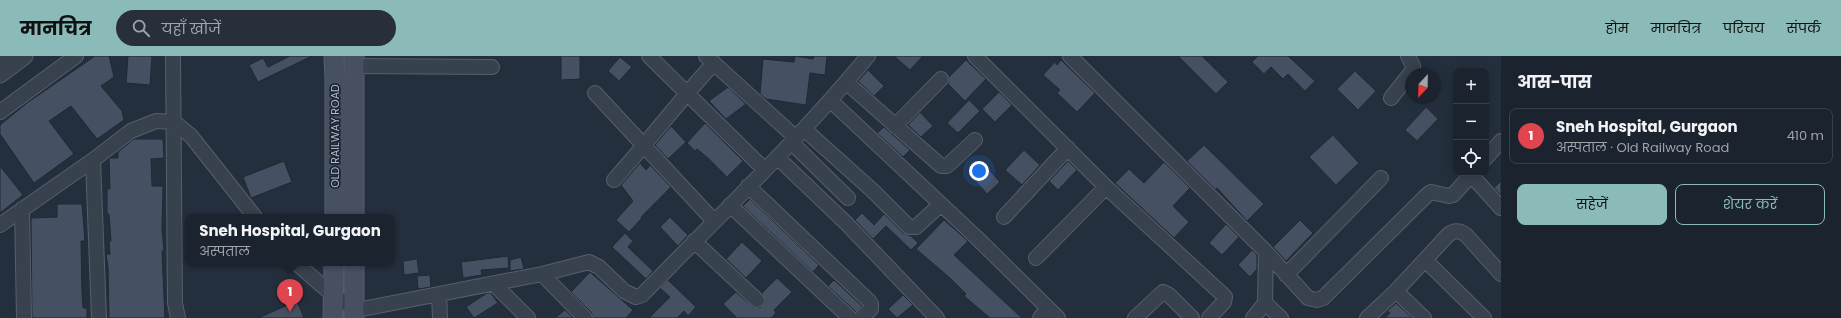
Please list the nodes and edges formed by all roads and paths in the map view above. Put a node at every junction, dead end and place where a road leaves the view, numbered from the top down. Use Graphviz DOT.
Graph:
graph roads {
  1 [pos="23,56"];
  2 [pos="76,56"];
  3 [pos="173,56"];
  4 [pos="334,56"];
  5 [pos="650,56"];
  6 [pos="868,56"];
  7 [pos="975,56"];
  8 [pos="1070,56"];
  9 [pos="1408,56"];
  10 [pos="710,60"];
  11 [pos="354,61"];
  12 [pos="492,67"];
  13 [pos="0,74"];
  14 [pos="941,80"];
  15 [pos="846,82"];
  16 [pos="595,93"];
  17 [pos="686,94"];
  18 [pos="1391,98"];
  19 [pos="831,101"];
  20 [pos="0,112"];
  21 [pos="174,122"];
  22 [pos="896,126"];
  23 [pos="797,136"];
  24 [pos="974,140"];
  25 [pos="1501,141"];
  26 [pos="644,147"];
  27 [pos="1068,148"];
  28 [pos="1489,155"];
  29 [pos="778,158"];
  30 [pos="93,160"];
  31 [pos="764,169"];
  32 [pos="1470,176"];
  33 [pos="1474,176"];
  34 [pos="1381,178"];
  35 [pos="614,180"];
  36 [pos="748,186"];
  37 [pos="1106,187"];
  38 [pos="848,198"];
  39 [pos="940,204"];
  40 [pos="730,205"];
  41 [pos="1501,208"];
  42 [pos="22,210"];
  43 [pos="253,214"];
  44 [pos="335,214"];
  45 [pos="354,214"];
  46 [pos="1004,216"];
  47 [pos="714,221"];
  48 [pos="0,225"];
  49 [pos="694,241"];
  50 [pos="1266,252"];
  51 [pos="1036,258"];
  52 [pos="1425,260"];
  53 [pos="299,266"];
  54 [pos="334,266"];
  55 [pos="354,266"];
  56 [pos="542,274"];
  57 [pos="1286,274"];
  58 [pos="1501,274"];
  59 [pos="494,284"];
  60 [pos="1396,291"];
  61 [pos="439,294"];
  62 [pos="334,296"];
  63 [pos="757,300"];
  64 [pos="1265,303"];
  65 [pos="354,314"];
  66 [pos="1049,315"];
  67 [pos="24,318"];
  68 [pos="99,318"];
  69 [pos="178,318"];
  70 [pos="333,318"];
  71 [pos="440,318"];
  72 [pos="528,318"];
  73 [pos="585,318"];
  74 [pos="850,318"];
  75 [pos="862,318"];
  76 [pos="937,318"];
  77 [pos="1135,318"];
  78 [pos="1192,318"];
  79 [pos="1209,318"];
  80 [pos="1252,318"];
  81 [pos="1281,318"];
  82 [pos="1367,318"];
  83 [pos="1424,318"];
  84 [pos="1484,318"];
  1 -- 13 [label="street"];
  2 -- 20 [label="street"];
  3 -- 21 [label="street"];
  4 -- 44 [label="main road, OLD RAILWAY ROAD"];
  5 -- 17 [label="street"];
  6 -- 15 [label="street"];
  7 -- 27 [label="street"];
  8 -- 50 [label="street"];
  9 -- 18 [label="street"];
  10 -- 17 [label="street"];
  10 -- 23 [label="street"];
  11 -- 12 [label="street"];
  11 -- 45 [label="main road, OLD RAILWAY ROAD"];
  14 -- 22 [label="street"];
  15 -- 19 [label="street"];
  15 -- 22 [label="street"];
  16 -- 26 [label="street"];
  17 -- 26 [label="street"];
  17 -- 31 [label="street"];
  19 -- 23 [label="street"];
  19 -- 39 [label="street"];
  21 -- 30 [label="street"];
  21 -- 43 [label="street"];
  21 -- 69 [label="street"];
  22 -- 24 [label="street"];
  23 -- 29 [label="street"];
  23 -- 38 [label="street"];
  23 -- 39 [label="street"];
  25 -- 28 [label="street"];
  26 -- 35 [label="street"];
  26 -- 47 [label="street"];
  27 -- 37 [label="street"];
  27 -- 46 [label="street"];
  29 -- 31 [label="street"];
  29 -- 76 [label="street"];
  30 -- 42 [label="street"];
  30 -- 68 [label="street"];
  31 -- 36 [label="street"];
  32 -- 57 [label="street"];
  33 -- 41 [label="street"];
  34 -- 57 [label="street"];
  36 -- 40 [label="street"];
  36 -- 75 [label="street"];
  37 -- 51 [label="street"];
  37 -- 79 [label="street"];
  39 -- 66 [label="street"];
  40 -- 47 [label="street"];
  40 -- 74 [label="street"];
  42 -- 48 [label="street"];
  42 -- 67 [label="street"];
  47 -- 49 [label="street"];
  49 -- 56 [label="street"];
  49 -- 63 [label="street"];
  50 -- 57 [label="street"];
  50 -- 64 [label="street"];
  52 -- 58 [label="street"];
  52 -- 60 [label="street"];
  52 -- 84 [label="street"];
  53 -- 62 [label="street"];
  54 -- 62 [label="main road"];
  55 -- 65 [label="main road"];
  56 -- 59 [label="street"];
  56 -- 73 [label="street"];
  59 -- 61 [label="street"];
  59 -- 72 [label="street"];
  60 -- 82 [label="street"];
  60 -- 83 [label="street"];
  61 -- 65 [label="street"];
  61 -- 71 [label="street"];
  62 -- 65 [label="street"];
  62 -- 70 [label="main road"];
  64 -- 80 [label="street"];
  64 -- 81 [label="street"];
  77 -- 78 [label="street"];
}
